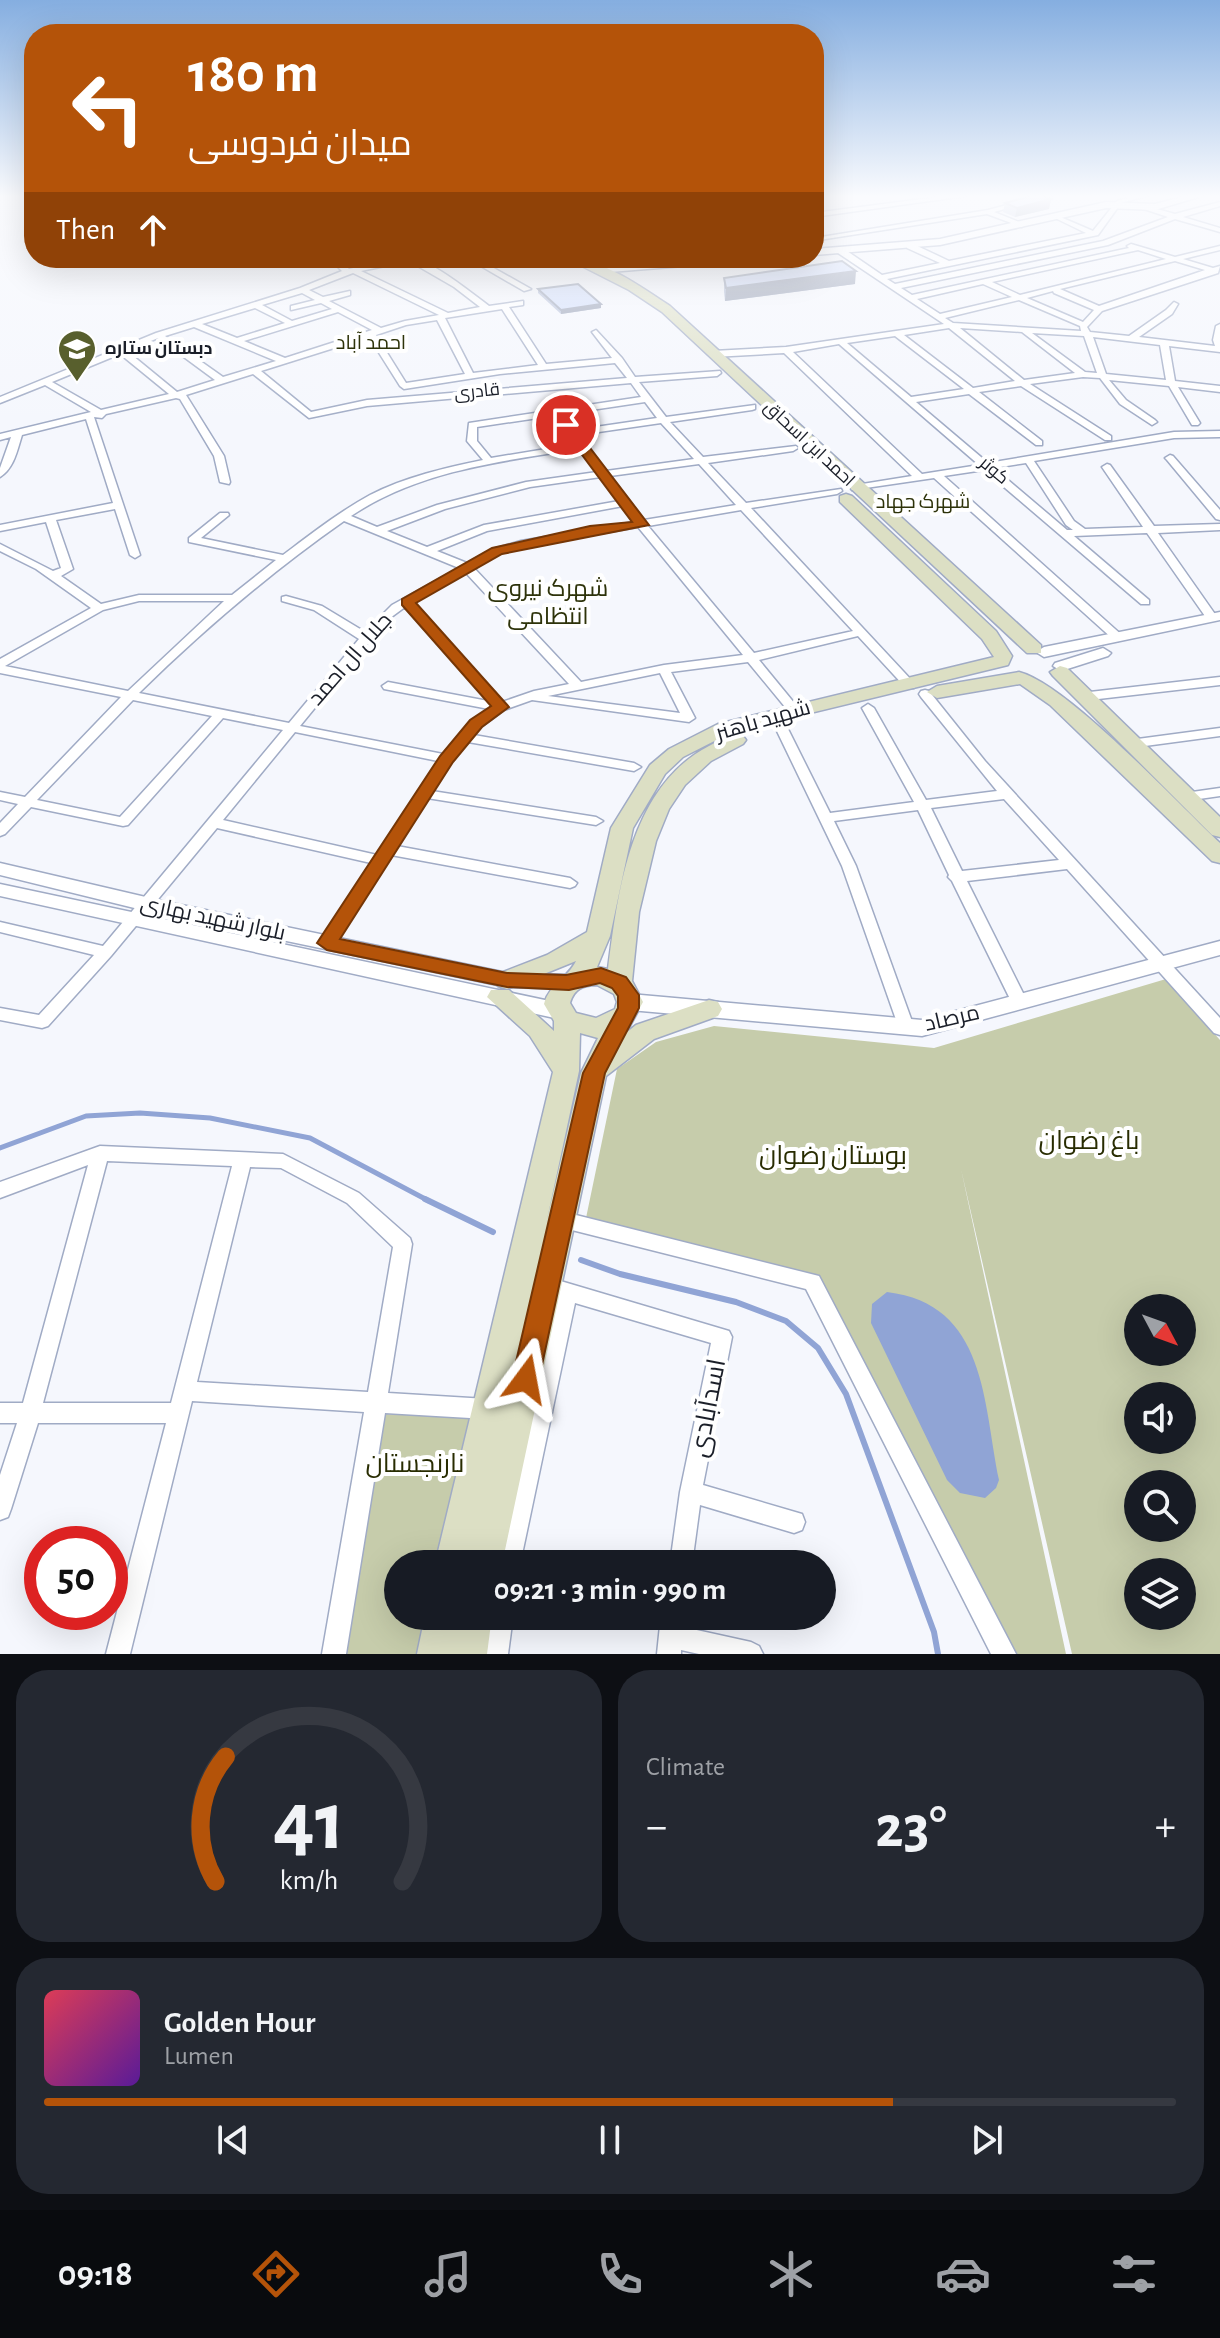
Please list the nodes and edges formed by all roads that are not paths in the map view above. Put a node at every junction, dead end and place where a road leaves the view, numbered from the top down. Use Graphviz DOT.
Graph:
graph roads {
  1 [pos="348,272"];
  2 [pos="353,272"];
  3 [pos="435,272"];
  4 [pos="497,272"];
  5 [pos="583,272"];
  6 [pos="602,272"];
  7 [pos="871,272"];
  8 [pos="905,272"];
  9 [pos="964,272"];
  10 [pos="1028,272"];
  11 [pos="1131,272"];
  12 [pos="1214,272"];
  13 [pos="880,278"];
  14 [pos="1104,279"];
  15 [pos="983,282"];
  16 [pos="1117,284"];
  17 [pos="893,287"];
  18 [pos="527,289"];
  19 [pos="1129,289"];
  20 [pos="303,290"];
  21 [pos="1057,291"];
  22 [pos="347,293"];
  23 [pos="1142,294"];
  24 [pos="910,298"];
  25 [pos="1019,299"];
  26 [pos="321,300"];
  27 [pos="520,303"];
  28 [pos="1174,304"];
  29 [pos="256,305"];
  30 [pos="504,306"];
  31 [pos="294,308"];
  32 [pos="486,308"];
  33 [pos="339,309"];
  34 [pos="1099,309"];
  35 [pos="443,316"];
  36 [pos="938,317"];
  37 [pos="195,324"];
  38 [pos="292,324"];
  39 [pos="951,325"];
  40 [pos="1220,326"];
  41 [pos="1086,329"];
  42 [pos="374,331"];
  43 [pos="596,332"];
  44 [pos="1026,332"];
  45 [pos="898,334"];
  46 [pos="159,335"];
  47 [pos="1131,339"];
  48 [pos="237,341"];
  49 [pos="841,342"];
  50 [pos="1164,343"];
  51 [pos="1220,348"];
  52 [pos="786,350"];
  53 [pos="121,351"];
  54 [pos="282,360"];
  55 [pos="619,360"];
  56 [pos="717,364"];
  57 [pos="543,366"];
  58 [pos="253,369"];
  59 [pos="1083,374"];
  60 [pos="470,375"];
  61 [pos="1103,377"];
  62 [pos="635,378"];
  63 [pos="221,380"];
  64 [pos="45,381"];
  65 [pos="1171,382"];
  66 [pos="1022,383"];
  67 [pos="1220,389"];
  68 [pos="969,391"];
  69 [pos="176,395"];
  70 [pos="649,399"];
  71 [pos="0,400"];
  72 [pos="908,400"];
  73 [pos="752,407"];
  74 [pos="102,415"];
  75 [pos="90,418"];
  76 [pos="665,422"];
  77 [pos="1152,422"];
  78 [pos="1195,423"];
  79 [pos="17,434"];
  80 [pos="1220,434"];
  81 [pos="0,437"];
  82 [pos="1108,438"];
  83 [pos="1039,443"];
  84 [pos="582,446"];
  85 [pos="793,448"];
  86 [pos="1170,458"];
  87 [pos="1028,459"];
  88 [pos="488,460"];
  89 [pos="702,461"];
  90 [pos="807,463"];
  91 [pos="988,466"];
  92 [pos="1107,467"];
  93 [pos="0,474"];
  94 [pos="935,474"];
  95 [pos="605,476"];
  96 [pos="919,477"];
  97 [pos="225,482"];
  98 [pos="832,486"];
  99 [pos="856,488"];
  100 [pos="625,503"];
  101 [pos="118,505"];
  102 [pos="745,507"];
  103 [pos="224,515"];
  104 [pos="343,517"];
  105 [pos="1220,517"];
  106 [pos="50,519"];
  107 [pos="642,525"];
  108 [pos="1220,527"];
  109 [pos="0,528"];
  110 [pos="1148,529"];
  111 [pos="379,530"];
  112 [pos="1083,532"];
  113 [pos="1068,533"];
  114 [pos="0,547"];
  115 [pos="430,550"];
  116 [pos="135,555"];
  117 [pos="283,558"];
  118 [pos="467,567"];
  119 [pos="52,576"];
  120 [pos="235,598"];
  121 [pos="286,599"];
  122 [pos="407,602"];
  123 [pos="1145,602"];
  124 [pos="99,608"];
  125 [pos="1217,620"];
  126 [pos="862,632"];
  127 [pos="365,637"];
  128 [pos="1118,637"];
  129 [pos="1039,651"];
  130 [pos="750,658"];
  131 [pos="1002,659"];
  132 [pos="0,667"];
  133 [pos="664,669"];
  134 [pos="1060,669"];
  135 [pos="1023,679"];
  136 [pos="1220,681"];
  137 [pos="388,686"];
  138 [pos="578,686"];
  139 [pos="918,689"];
  140 [pos="130,697"];
  141 [pos="528,697"];
  142 [pos="1081,697"];
  143 [pos="500,707"];
  144 [pos="868,708"];
  145 [pos="220,714"];
  146 [pos="790,718"];
  147 [pos="289,730"];
  148 [pos="1220,732"];
  149 [pos="463,737"];
  150 [pos="1130,744"];
  151 [pos="446,759"];
  152 [pos="634,767"];
  153 [pos="1220,792"];
  154 [pos="426,794"];
  155 [pos="1007,794"];
  156 [pos="0,796"];
  157 [pos="1185,797"];
  158 [pos="27,802"];
  159 [pos="922,805"];
  160 [pos="826,818"];
  161 [pos="596,821"];
  162 [pos="215,823"];
  163 [pos="1220,830"];
  164 [pos="0,831"];
  165 [pos="384,854"];
  166 [pos="1220,856"];
  167 [pos="1070,864"];
  168 [pos="0,869"];
  169 [pos="955,877"];
  170 [pos="570,883"];
  171 [pos="0,890"];
  172 [pos="142,912"];
  173 [pos="0,927"];
  174 [pos="598,936"];
  175 [pos="327,943"];
  176 [pos="1220,948"];
  177 [pos="106,952"];
  178 [pos="1162,964"];
  179 [pos="575,980"];
  180 [pos="504,988"];
  181 [pos="1019,1001"];
  182 [pos="623,1002"];
  183 [pos="709,1009"];
  184 [pos="0,1014"];
  185 [pos="563,1016"];
  186 [pos="906,1027"];
  187 [pos="1220,1029"];
  188 [pos="566,1071"];
  189 [pos="594,1073"];
  190 [pos="100,1153"];
  191 [pos="243,1159"];
  192 [pos="0,1190"];
  193 [pos="545,1217"];
  194 [pos="543,1287"];
  195 [pos="185,1391"];
  196 [pos="378,1402"];
  197 [pos="487,1409"];
  198 [pos="31,1411"];
  199 [pos="0,1413"];
  200 [pos="179,1413"];
  201 [pos="691,1492"];
  202 [pos="0,1509"];
  203 [pos="794,1522"];
  204 [pos="456,1550"];
  205 [pos="487,1550"];
  206 [pos="511,1550"];
  207 [pos="683,1550"];
  208 [pos="440,1630"];
  209 [pos="472,1630"];
  210 [pos="499,1630"];
  211 [pos="671,1635"];
  212 [pos="118,1654"];
  213 [pos="334,1654"];
  214 [pos="436,1654"];
  215 [pos="468,1654"];
  216 [pos="496,1654"];
  217 [pos="751,1654"];
  218 [pos="1004,1654"];
  1 -- 20 [label="street"];
  2 -- 35 [label="street"];
  3 -- 32 [label="street"];
  4 -- 18 [label="street"];
  5 -- 56 [label="main road, احمد ابن اسحاق"];
  6 -- 56 [label="main road, احمد ابن اسحاق"];
  7 -- 13 [label="street"];
  8 -- 13 [label="street"];
  9 -- 15 [label="street"];
  9 -- 17 [label="street"];
  10 -- 15 [label="street"];
  11 -- 14 [label="street"];
  12 -- 23 [label="street"];
  13 -- 17 [label="street"];
  14 -- 16 [label="street"];
  14 -- 21 [label="street"];
  15 -- 24 [label="street"];
  15 -- 25 [label="street"];
  17 -- 24 [label="street"];
  19 -- 23 [label="street"];
  20 -- 26 [label="street"];
  20 -- 29 [label="street"];
  21 -- 25 [label="street"];
  21 -- 34 [label="street"];
  22 -- 26 [label="street"];
  23 -- 34 [label="street"];
  24 -- 36 [label="street"];
  25 -- 36 [label="street"];
  25 -- 41 [label="street"];
  26 -- 31 [label="street"];
  26 -- 33 [label="street"];
  27 -- 30 [label="street"];
  28 -- 47 [label="street"];
  29 -- 37 [label="street"];
  29 -- 38 [label="street"];
  30 -- 32 [label="street"];
  30 -- 57 [label="street"];
  32 -- 35 [label="street"];
  33 -- 38 [label="street"];
  33 -- 42 [label="street"];
  34 -- 41 [label="street"];
  35 -- 42 [label="street"];
  35 -- 60 [label="street"];
  36 -- 39 [label="street"];
  37 -- 46 [label="street"];
  37 -- 48 [label="street"];
  38 -- 48 [label="street"];
  39 -- 44 [label="street"];
  39 -- 45 [label="street, قادری"];
  39 -- 66 [label="street"];
  40 -- 51 [label="street"];
  41 -- 44 [label="street"];
  41 -- 47 [label="street"];
  41 -- 61 [label="street"];
  42 -- 54 [label="street"];
  42 -- 60 [label="street"];
  43 -- 55 [label="street"];
  44 -- 59 [label="street"];
  45 -- 49 [label="street, قادری"];
  45 -- 68 [label="street"];
  46 -- 53 [label="street"];
  46 -- 63 [label="street"];
  47 -- 50 [label="street"];
  48 -- 54 [label="street"];
  49 -- 52 [label="street, قادری"];
  49 -- 72 [label="street, کوثر"];
  50 -- 51 [label="street"];
  50 -- 65 [label="street"];
  52 -- 56 [label="street, قادری"];
  52 -- 96 [label="street"];
  53 -- 64 [label="street"];
  53 -- 69 [label="street"];
  54 -- 58 [label="street"];
  55 -- 57 [label="street"];
  55 -- 62 [label="street"];
  56 -- 62 [label="street, قادری"];
  56 -- 73 [label="main road, احمد ابن اسحاق"];
  56 -- 99 [label="main road, احمد ابن اسحاق"];
  57 -- 60 [label="street"];
  58 -- 62 [label="street, قادری"];
  58 -- 63 [label="street"];
  59 -- 61 [label="street"];
  59 -- 66 [label="street"];
  61 -- 65 [label="street"];
  61 -- 77 [label="street"];
  62 -- 70 [label="street"];
  63 -- 69 [label="street"];
  64 -- 71 [label="street"];
  64 -- 74 [label="street"];
  65 -- 67 [label="street"];
  65 -- 78 [label="street"];
  66 -- 68 [label="street"];
  66 -- 82 [label="street"];
  68 -- 72 [label="street"];
  68 -- 83 [label="street"];
  69 -- 74 [label="street"];
  69 -- 97 [label="street"];
  70 -- 76 [label="street"];
  70 -- 88 [label="street"];
  72 -- 91 [label="street, کوثر"];
  73 -- 76 [label="street"];
  73 -- 85 [label="main road, احمد ابن اسحاق"];
  74 -- 75 [label="street"];
  75 -- 79 [label="street"];
  75 -- 101 [label="street"];
  76 -- 84 [label="street"];
  76 -- 89 [label="street"];
  79 -- 81 [label="street"];
  79 -- 93 [label="street"];
  80 -- 87 [label="street"];
  84 -- 88 [label="street"];
  84 -- 95 [label="street"];
  85 -- 89 [label="street"];
  85 -- 90 [label="main road, احمد ابن اسحاق"];
  86 -- 105 [label="street"];
  87 -- 91 [label="street"];
  87 -- 112 [label="street"];
  88 -- 104 [label="street"];
  89 -- 95 [label="street"];
  89 -- 102 [label="street"];
  91 -- 94 [label="street"];
  91 -- 113 [label="street, کوثر"];
  92 -- 110 [label="street"];
  94 -- 96 [label="street"];
  94 -- 128 [label="street"];
  95 -- 100 [label="street"];
  95 -- 111 [label="street"];
  96 -- 99 [label="street"];
  98 -- 102 [label="street, جلال ال احمد"];
  98 -- 131 [label="main road, احمد ابن اسحاق"];
  99 -- 129 [label="main road, احمد ابن اسحاق"];
  100 -- 107 [label="street"];
  100 -- 115 [label="street"];
  101 -- 106 [label="street"];
  101 -- 116 [label="street"];
  102 -- 107 [label="street, جلال ال احمد"];
  102 -- 126 [label="street"];
  103 -- 117 [label="street"];
  104 -- 111 [label="street"];
  104 -- 117 [label="street"];
  106 -- 109 [label="street"];
  106 -- 119 [label="street"];
  107 -- 118 [label="street, جلال ال احمد"];
  107 -- 130 [label="street"];
  108 -- 110 [label="street"];
  110 -- 112 [label="street"];
  110 -- 125 [label="street"];
  111 -- 115 [label="street"];
  112 -- 113 [label="street"];
  113 -- 123 [label="street, کوثر"];
  114 -- 119 [label="street"];
  115 -- 118 [label="street"];
  117 -- 120 [label="street"];
  118 -- 122 [label="street, جلال ال احمد"];
  118 -- 138 [label="street"];
  119 -- 124 [label="street"];
  120 -- 124 [label="street"];
  120 -- 140 [label="street"];
  121 -- 127 [label="street"];
  122 -- 127 [label="street, جلال ال احمد"];
  122 -- 143 [label="street"];
  124 -- 132 [label="street"];
  125 -- 128 [label="street"];
  125 -- 134 [label="street"];
  126 -- 130 [label="street"];
  126 -- 139 [label="street"];
  127 -- 147 [label="street, جلال ال احمد"];
  128 -- 129 [label="street"];
  129 -- 131 [label="main road, شهید باهنر"];
  129 -- 134 [label="main road, احمد ابن اسحاق"];
  130 -- 133 [label="street"];
  130 -- 146 [label="street"];
  131 -- 135 [label="main road, احمد ابن اسحاق"];
  131 -- 139 [label="main road, شهید باهنر"];
  132 -- 140 [label="street"];
  133 -- 138 [label="street"];
  133 -- 141 [label="street"];
  134 -- 135 [label="main road, شهید باهنر"];
  134 -- 142 [label="main road"];
  135 -- 139 [label="main road, شهید باهنر"];
  135 -- 166 [label="main road"];
  136 -- 142 [label="street"];
  137 -- 143 [label="street"];
  138 -- 141 [label="street"];
  139 -- 144 [label="main road, شهید باهنر"];
  139 -- 146 [label="main road, شهید باهنر"];
  139 -- 155 [label="street"];
  140 -- 145 [label="street"];
  140 -- 158 [label="street"];
  141 -- 143 [label="street"];
  142 -- 150 [label="main road"];
  143 -- 149 [label="street"];
  144 -- 146 [label="main road, شهید باهنر"];
  144 -- 159 [label="street"];
  145 -- 147 [label="street"];
  145 -- 158 [label="street"];
  146 -- 160 [label="street"];
  146 -- 174 [label="main road, شهید باهنر"];
  146 -- 182 [label="main road, شهید باهنر"];
  147 -- 151 [label="street"];
  147 -- 162 [label="street, جلال ال احمد"];
  148 -- 150 [label="street"];
  149 -- 151 [label="street"];
  149 -- 152 [label="street"];
  150 -- 157 [label="main road"];
  151 -- 154 [label="street"];
  153 -- 157 [label="street"];
  154 -- 161 [label="street"];
  154 -- 165 [label="street"];
  155 -- 159 [label="street"];
  155 -- 167 [label="street"];
  156 -- 158 [label="street"];
  157 -- 163 [label="main road"];
  158 -- 164 [label="street"];
  159 -- 160 [label="street"];
  159 -- 169 [label="street"];
  160 -- 186 [label="street"];
  162 -- 165 [label="street"];
  162 -- 172 [label="street, جلال ال احمد"];
  165 -- 170 [label="street"];
  165 -- 175 [label="street"];
  167 -- 169 [label="street"];
  167 -- 178 [label="street"];
  168 -- 172 [label="street, بلوار شهید بهاری"];
  169 -- 181 [label="street"];
  171 -- 172 [label="street, بلوار شهید بهاری"];
  172 -- 175 [label="street, بلوار شهید بهاری"];
  172 -- 177 [label="street, جلال ال احمد"];
  172 -- 180 [label="street, بلوار شهید بهاری"];
  173 -- 177 [label="street"];
  174 -- 179 [label="main road, شهید باهنر"];
  174 -- 180 [label="main road"];
  175 -- 180 [label="street, بلوار شهید بهاری"];
  176 -- 178 [label="street, مرصاد"];
  177 -- 184 [label="street, جلال ال احمد"];
  178 -- 181 [label="street, مرصاد"];
  178 -- 187 [label="street"];
  179 -- 180 [label="street, بلوار شهید بهاری"];
  179 -- 182 [label="main road"];
  179 -- 185 [label="main road"];
  180 -- 185 [label="street, بلوار شهید بهاری"];
  180 -- 188 [label="main road"];
  181 -- 186 [label="street, مرصاد"];
  182 -- 183 [label="street, مرصاد"];
  182 -- 185 [label="main road"];
  182 -- 189 [label="main road, شهید باهنر"];
  183 -- 186 [label="street, مرصاد"];
  183 -- 189 [label="main road"];
  185 -- 188 [label="main road, شهید باهنر"];
  188 -- 193 [label="main road, شهید باهنر"];
  189 -- 193 [label="main road, شهید باهنر"];
  190 -- 191 [label="street"];
  190 -- 192 [label="street"];
  190 -- 198 [label="street"];
  191 -- 195 [label="street"];
  191 -- 196 [label="street"];
  193 -- 194 [label="main road, شهید باهنر"];
  193 -- 218 [label="street"];
  194 -- 197 [label="main road, شهید باهنر"];
  194 -- 201 [label="street, اسدآبادی"];
  194 -- 205 [label="main road, شهید باهنر"];
  194 -- 206 [label="street"];
  195 -- 196 [label="street"];
  195 -- 200 [label="street"];
  196 -- 197 [label="street"];
  196 -- 213 [label="street"];
  197 -- 204 [label="main road, شهید باهنر"];
  198 -- 199 [label="street"];
  198 -- 200 [label="street"];
  198 -- 202 [label="street"];
  200 -- 212 [label="street"];
  201 -- 203 [label="street"];
  201 -- 207 [label="street, اسدآبادی"];
  208 -- 214 [label="main road"];
  209 -- 215 [label="main road"];
  210 -- 216 [label="street"];
  211 -- 217 [label="street"];
}
